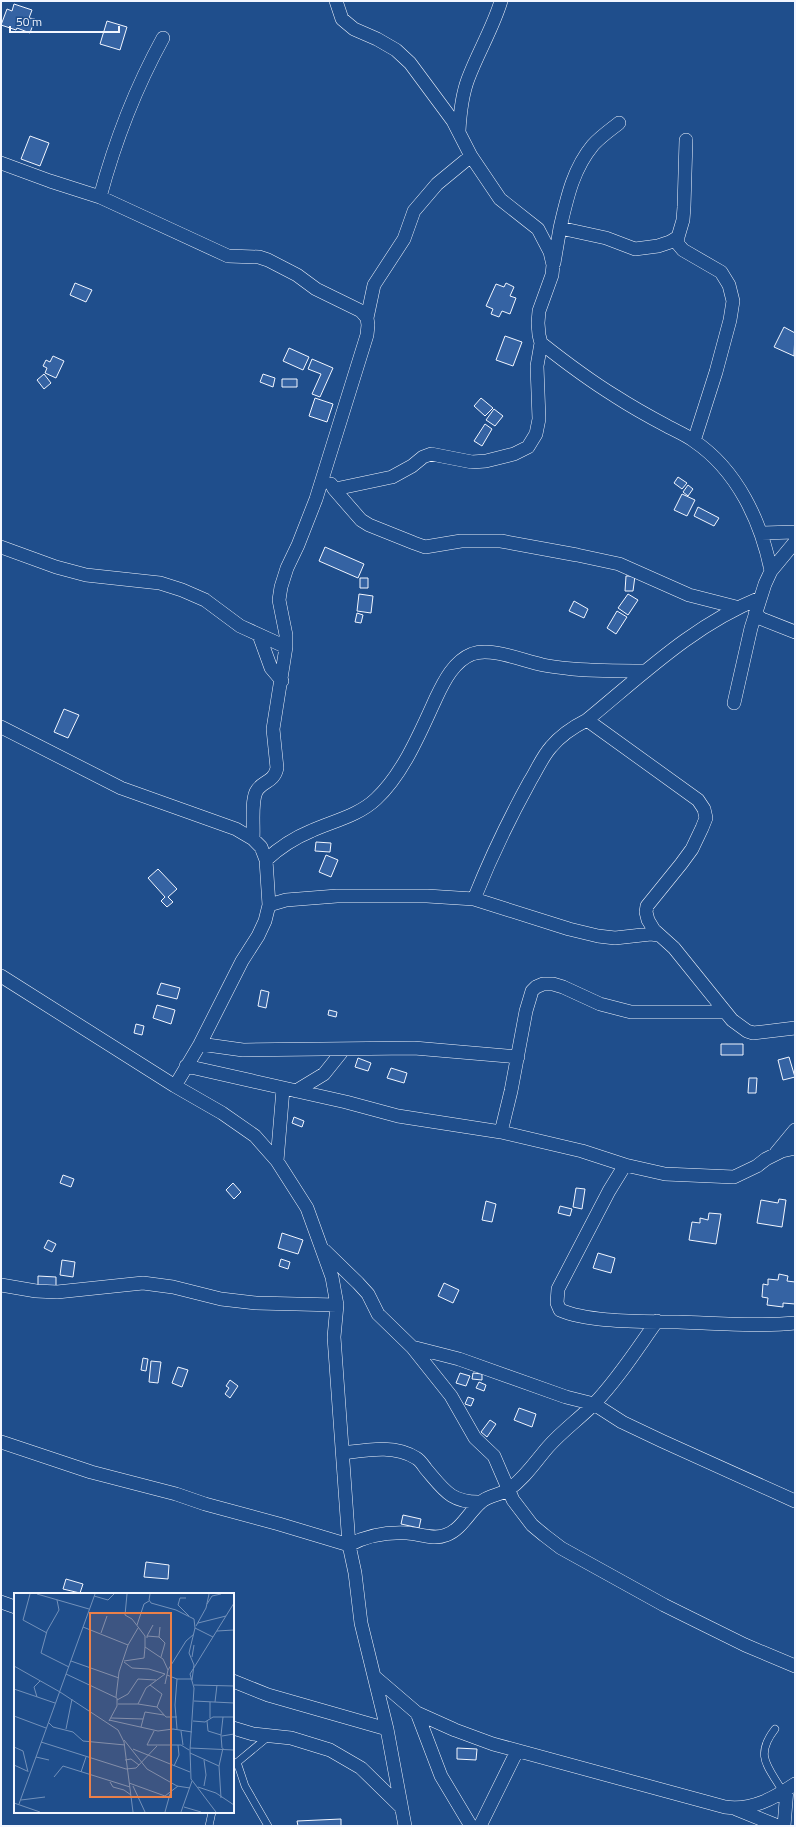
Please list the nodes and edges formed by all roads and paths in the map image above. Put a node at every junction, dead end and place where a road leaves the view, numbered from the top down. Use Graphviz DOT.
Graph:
graph roads {
  1 [pos="336,1"];
  2 [pos="501,1"];
  3 [pos="163,38"];
  4 [pos="619,123"];
  5 [pos="459,131"];
  6 [pos="686,140"];
  7 [pos="471,156"];
  8 [pos="1,163"];
  9 [pos="100,197"];
  10 [pos="560,228"];
  11 [pos="678,237"];
  12 [pos="554,265"];
  13 [pos="367,318"];
  14 [pos="541,342"];
  15 [pos="694,441"];
  16 [pos="324,474"];
  17 [pos="334,489"];
  18 [pos="795,532"];
  19 [pos="762,533"];
  20 [pos="795,542"];
  21 [pos="1,546"];
  22 [pos="771,571"];
  23 [pos="760,598"];
  24 [pos="736,607"];
  25 [pos="755,614"];
  26 [pos="795,632"];
  27 [pos="259,635"];
  28 [pos="286,647"];
  29 [pos="646,671"];
  30 [pos="282,682"];
  31 [pos="734,703"];
  32 [pos="587,720"];
  33 [pos="1,727"];
  34 [pos="253,839"];
  35 [pos="266,860"];
  36 [pos="474,899"];
  37 [pos="269,905"];
  38 [pos="658,935"];
  39 [pos="1,976"];
  40 [pos="724,1012"];
  41 [pos="795,1028"];
  42 [pos="200,1044"];
  43 [pos="344,1049"];
  44 [pos="518,1056"];
  45 [pos="186,1066"];
  46 [pos="175,1086"];
  47 [pos="290,1090"];
  48 [pos="795,1130"];
  49 [pos="501,1132"];
  50 [pos="795,1148"];
  51 [pos="776,1154"];
  52 [pos="277,1161"];
  53 [pos="625,1166"];
  54 [pos="322,1248"];
  55 [pos="1,1285"];
  56 [pos="336,1305"];
  57 [pos="656,1321"];
  58 [pos="795,1323"];
  59 [pos="412,1347"];
  60 [pos="594,1404"];
  61 [pos="1,1442"];
  62 [pos="343,1453"];
  63 [pos="508,1490"];
  64 [pos="795,1501"];
  65 [pos="481,1502"];
  66 [pos="349,1545"];
  67 [pos="1,1602"];
  68 [pos="14,1607"];
  69 [pos="795,1666"];
  70 [pos="375,1677"];
  71 [pos="234,1681"];
  72 [pos="417,1712"];
  73 [pos="234,1728"];
  74 [pos="387,1729"];
  75 [pos="775,1729"];
  76 [pos="269,1736"];
  77 [pos="517,1750"];
  78 [pos="234,1764"];
  79 [pos="788,1788"];
  80 [pos="402,1807"];
  81 [pos="734,1808"];
  82 [pos="212,1813"];
  83 [pos="209,1826"];
  84 [pos="268,1826"];
  85 [pos="405,1826"];
  86 [pos="471,1826"];
  87 [pos="480,1826"];
  88 [pos="778,1826"];
  89 [pos="784,1826"];
  1 -- 5 [label="street"];
  2 -- 5 [label="street"];
  3 -- 9 [label="street"];
  4 -- 10 [label="street"];
  5 -- 7 [label="street"];
  6 -- 11 [label="street"];
  7 -- 12 [label="street"];
  7 -- 13 [label="street"];
  8 -- 9 [label="street"];
  9 -- 13 [label="street"];
  10 -- 11 [label="street"];
  10 -- 12 [label="street"];
  11 -- 15 [label="street"];
  12 -- 14 [label="street"];
  13 -- 16 [label="street"];
  14 -- 15 [label="street"];
  14 -- 17 [label="street"];
  15 -- 19 [label="street"];
  16 -- 17 [label="street"];
  16 -- 28 [label="street"];
  17 -- 24 [label="street"];
  18 -- 19 [label="street"];
  19 -- 22 [label="street"];
  20 -- 22 [label="street"];
  21 -- 27 [label="street"];
  22 -- 23 [label="street"];
  23 -- 24 [label="street"];
  23 -- 25 [label="street"];
  24 -- 29 [label="street"];
  25 -- 26 [label="street"];
  25 -- 31 [label="street"];
  27 -- 28 [label="street"];
  27 -- 30 [label="street"];
  28 -- 30 [label="street"];
  29 -- 32 [label="street"];
  29 -- 35 [label="street"];
  30 -- 34 [label="street"];
  32 -- 36 [label="street"];
  32 -- 38 [label="street"];
  33 -- 34 [label="street"];
  34 -- 35 [label="street"];
  35 -- 37 [label="street"];
  36 -- 37 [label="street"];
  36 -- 38 [label="street"];
  37 -- 42 [label="street"];
  38 -- 40 [label="street"];
  39 -- 46 [label="street"];
  40 -- 41 [label="street"];
  40 -- 44 [label="street"];
  42 -- 43 [label="street"];
  42 -- 45 [label="street"];
  43 -- 44 [label="street"];
  43 -- 47 [label="street"];
  44 -- 49 [label="street"];
  45 -- 46 [label="street"];
  45 -- 47 [label="street"];
  46 -- 52 [label="street"];
  47 -- 49 [label="street"];
  47 -- 52 [label="street"];
  48 -- 51 [label="street"];
  49 -- 53 [label="street"];
  50 -- 51 [label="street"];
  51 -- 53 [label="street"];
  52 -- 54 [label="street"];
  53 -- 57 [label="street"];
  54 -- 56 [label="street"];
  54 -- 59 [label="street"];
  55 -- 56 [label="street"];
  56 -- 62 [label="street"];
  57 -- 58 [label="street"];
  57 -- 60 [label="street"];
  59 -- 60 [label="street"];
  59 -- 63 [label="street"];
  60 -- 63 [label="street"];
  60 -- 64 [label="street"];
  61 -- 66 [label="street"];
  62 -- 65 [label="street"];
  62 -- 66 [label="street"];
  63 -- 65 [label="street"];
  63 -- 69 [label="street"];
  65 -- 66 [label="street"];
  66 -- 70 [label="street"];
  67 -- 68 [label="street"];
  70 -- 72 [label="street"];
  70 -- 74 [label="street"];
  71 -- 74 [label="street"];
  72 -- 77 [label="street"];
  72 -- 86 [label="street"];
  73 -- 76 [label="street"];
  74 -- 80 [label="street"];
  75 -- 79 [label="lane"];
  76 -- 78 [label="lane"];
  76 -- 80 [label="street"];
  77 -- 81 [label="street"];
  77 -- 87 [label="street"];
  78 -- 84 [label="lane"];
  79 -- 81 [label="street"];
  79 -- 89 [label="street"];
  80 -- 85 [label="street"];
  81 -- 88 [label="street"];
  82 -- 83 [label="lane"];
}
